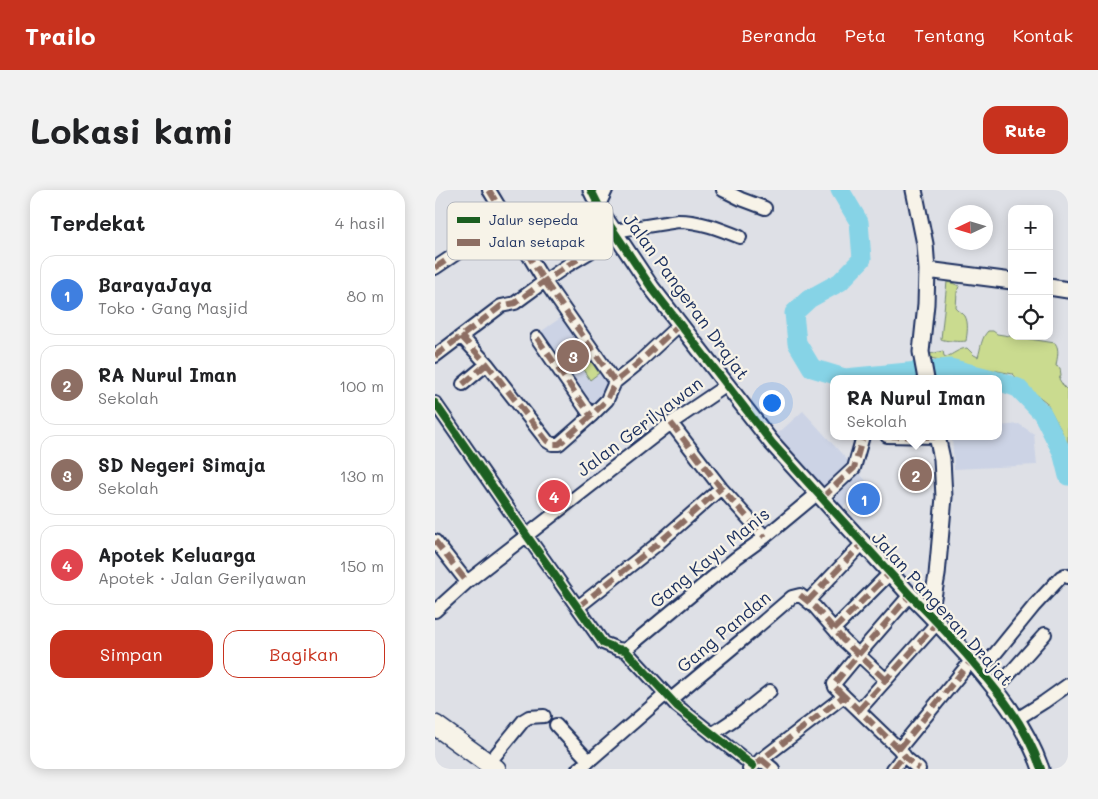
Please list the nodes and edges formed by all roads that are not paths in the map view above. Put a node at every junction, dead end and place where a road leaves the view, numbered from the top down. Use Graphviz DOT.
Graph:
graph roads {
  1 [pos="489,190"];
  2 [pos="591,190"];
  3 [pos="607,190"];
  4 [pos="723,190"];
  5 [pos="914,190"];
  6 [pos="496,202"];
  7 [pos="597,202"];
  8 [pos="601,202"];
  9 [pos="765,208"];
  10 [pos="613,230"];
  11 [pos="616,234"];
  12 [pos="613,236"];
  13 [pos="740,237"];
  14 [pos="447,260"];
  15 [pos="532,260"];
  16 [pos="576,260"];
  17 [pos="435,268"];
  18 [pos="927,270"];
  19 [pos="1008,280"];
  20 [pos="545,281"];
  21 [pos="1053,288"];
  22 [pos="1068,290"];
  23 [pos="680,324"];
  24 [pos="461,336"];
  25 [pos="537,338"];
  26 [pos="435,356"];
  27 [pos="487,364"];
  28 [pos="925,375"];
  29 [pos="615,382"];
  30 [pos="463,384"];
  31 [pos="727,385"];
  32 [pos="435,403"];
  33 [pos="591,416"];
  34 [pos="671,423"];
  35 [pos="862,440"];
  36 [pos="938,440"];
  37 [pos="721,488"];
  38 [pos="820,495"];
  39 [pos="527,536"];
  40 [pos="765,537"];
  41 [pos="435,541"];
  42 [pos="863,543"];
  43 [pos="890,573"];
  44 [pos="1068,577"];
  45 [pos="467,582"];
  46 [pos="910,595"];
  47 [pos="804,598"];
  48 [pos="578,607"];
  49 [pos="435,611"];
  50 [pos="934,618"];
  51 [pos="834,629"];
  52 [pos="1045,634"];
  53 [pos="625,650"];
  54 [pos="858,655"];
  55 [pos="976,666"];
  56 [pos="886,680"];
  57 [pos="1068,685"];
  58 [pos="996,689"];
  59 [pos="770,691"];
  60 [pos="668,696"];
  61 [pos="845,696"];
  62 [pos="859,710"];
  63 [pos="545,716"];
  64 [pos="1017,719"];
  65 [pos="435,725"];
  66 [pos="556,726"];
  67 [pos="712,734"];
  68 [pos="901,752"];
  69 [pos="589,761"];
  70 [pos="754,764"];
  71 [pos="492,766"];
  72 [pos="578,769"];
  73 [pos="773,769"];
  74 [pos="893,769"];
  75 [pos="919,769"];
  76 [pos="1041,769"];
  1 -- 6 [label="street"];
  2 -- 7 [label="street, Jalan Pangeran Drajat"];
  3 -- 8 [label="street"];
  4 -- 9 [label="street"];
  5 -- 18 [label="street"];
  10 -- 11 [label="street, Jalan Pangeran Drajat"];
  11 -- 12 [label="street"];
  11 -- 13 [label="street"];
  11 -- 23 [label="street, Jalan Pangeran Drajat"];
  14 -- 17 [label="street"];
  15 -- 20 [label="street"];
  16 -- 20 [label="street"];
  18 -- 19 [label="street"];
  18 -- 28 [label="street"];
  20 -- 24 [label="street"];
  20 -- 29 [label="street"];
  21 -- 22 [label="street"];
  23 -- 29 [label="street"];
  23 -- 31 [label="street, Jalan Pangeran Drajat"];
  24 -- 26 [label="street"];
  24 -- 27 [label="street"];
  25 -- 33 [label="street"];
  27 -- 30 [label="street"];
  27 -- 33 [label="street"];
  29 -- 33 [label="street"];
  31 -- 34 [label="street, Jalan Gerilyawan"];
  31 -- 38 [label="street, Jalan Pangeran Drajat"];
  32 -- 39 [label="street"];
  34 -- 37 [label="street"];
  34 -- 39 [label="street, Jalan Gerilyawan"];
  35 -- 38 [label="street, Gang Kayu Manis"];
  36 -- 50 [label="street"];
  37 -- 40 [label="street"];
  37 -- 48 [label="street"];
  38 -- 40 [label="street, Gang Kayu Manis"];
  38 -- 42 [label="street, Jalan Pangeran Drajat"];
  39 -- 45 [label="street, Jalan Gerilyawan"];
  39 -- 48 [label="street"];
  40 -- 53 [label="street, Gang Kayu Manis"];
  41 -- 45 [label="street"];
  42 -- 43 [label="street, Jalan Pangeran Drajat"];
  42 -- 47 [label="street, Gang Pandan"];
  43 -- 46 [label="street, Jalan Pangeran Drajat"];
  43 -- 51 [label="street"];
  44 -- 55 [label="street"];
  45 -- 49 [label="street, Jalan Gerilyawan"];
  46 -- 50 [label="street, Jalan Pangeran Drajat"];
  46 -- 54 [label="street"];
  47 -- 51 [label="street"];
  47 -- 60 [label="street, Gang Pandan"];
  48 -- 53 [label="street"];
  50 -- 55 [label="street, Jalan Pangeran Drajat"];
  50 -- 56 [label="street"];
  51 -- 54 [label="street"];
  52 -- 58 [label="street"];
  53 -- 60 [label="street"];
  54 -- 56 [label="street"];
  54 -- 61 [label="street"];
  55 -- 58 [label="street, Jalan Pangeran Drajat"];
  55 -- 68 [label="street"];
  56 -- 62 [label="street"];
  57 -- 64 [label="street"];
  58 -- 64 [label="street, Jalan Pangeran Drajat"];
  59 -- 67 [label="street"];
  60 -- 67 [label="street"];
  60 -- 69 [label="street, Gang Pandan"];
  61 -- 62 [label="street"];
  61 -- 70 [label="street"];
  62 -- 68 [label="street"];
  63 -- 71 [label="street"];
  64 -- 76 [label="street, Jalan Pangeran Drajat"];
  65 -- 71 [label="main road"];
  66 -- 69 [label="street"];
  67 -- 70 [label="street"];
  68 -- 74 [label="street"];
  68 -- 75 [label="street"];
  69 -- 72 [label="street, Gang Pandan"];
  70 -- 73 [label="street"];
}
